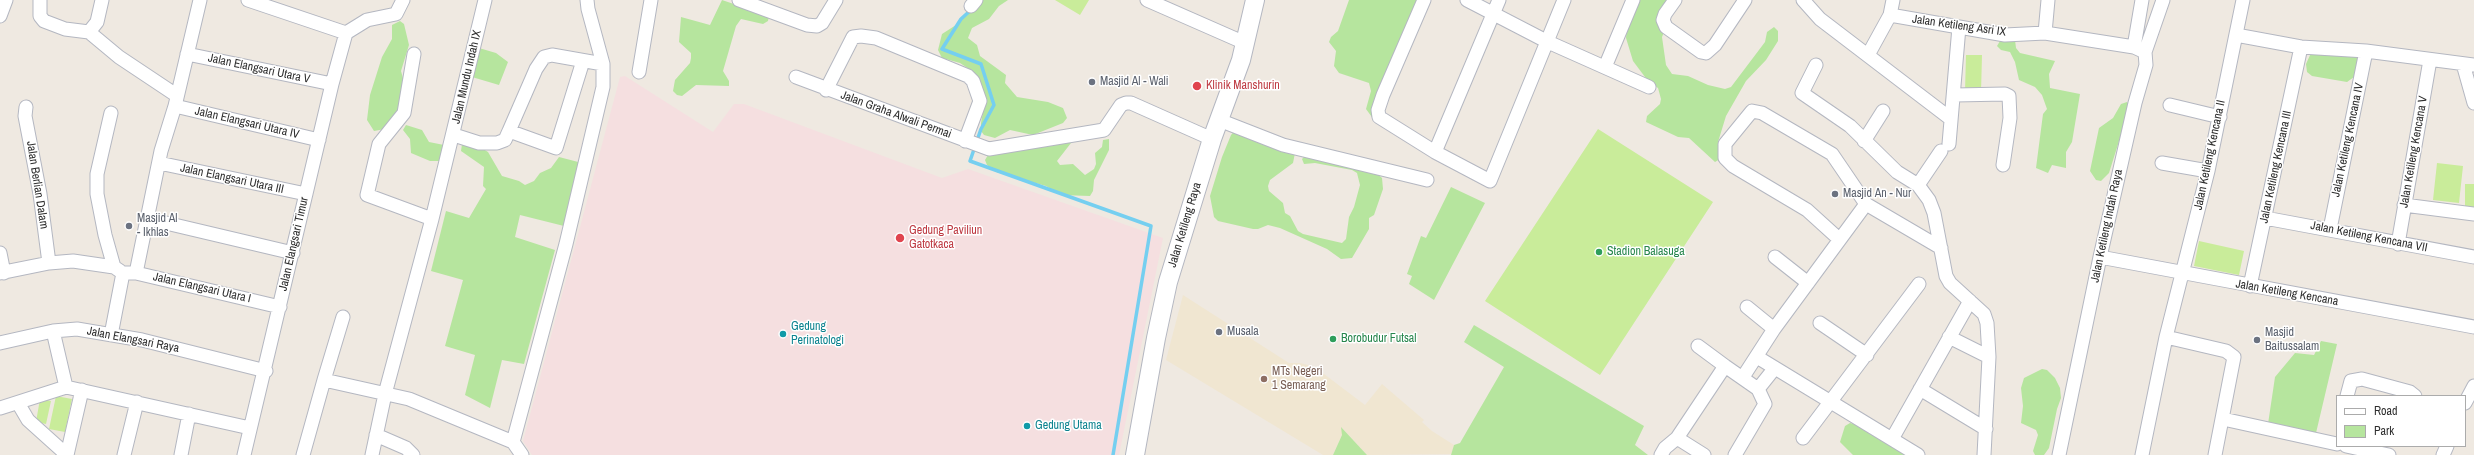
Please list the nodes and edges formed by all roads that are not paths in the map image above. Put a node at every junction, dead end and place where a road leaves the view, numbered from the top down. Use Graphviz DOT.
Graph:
graph roads {
  1 [pos="6,0"];
  2 [pos="40,0"];
  3 [pos="102,0"];
  4 [pos="200,0"];
  5 [pos="248,0"];
  6 [pos="403,0"];
  7 [pos="485,0"];
  8 [pos="587,0"];
  9 [pos="651,0"];
  10 [pos="739,0"];
  11 [pos="836,0"];
  12 [pos="1148,0"];
  13 [pos="1255,0"];
  14 [pos="1424,0"];
  15 [pos="1467,0"];
  16 [pos="1498,0"];
  17 [pos="1564,0"];
  18 [pos="1633,0"];
  19 [pos="1675,0"];
  20 [pos="1746,0"];
  21 [pos="1803,0"];
  22 [pos="1893,0"];
  23 [pos="2048,0"];
  24 [pos="2142,0"];
  25 [pos="2163,0"];
  26 [pos="2243,0"];
  27 [pos="1493,13"];
  28 [pos="1890,15"];
  29 [pos="0,16"];
  30 [pos="1959,27"];
  31 [pos="89,32"];
  32 [pos="346,33"];
  33 [pos="2045,33"];
  34 [pos="2236,36"];
  35 [pos="1548,42"];
  36 [pos="1244,43"];
  37 [pos="2301,47"];
  38 [pos="2139,50"];
  39 [pos="2366,51"];
  40 [pos="187,54"];
  41 [pos="414,54"];
  42 [pos="1868,55"];
  43 [pos="2430,60"];
  44 [pos="583,61"];
  45 [pos="603,64"];
  46 [pos="2468,64"];
  47 [pos="1816,65"];
  48 [pos="1605,68"];
  49 [pos="639,72"];
  50 [pos="796,77"];
  51 [pos="332,84"];
  52 [pos="1649,87"];
  53 [pos="826,90"];
  54 [pos="1955,95"];
  55 [pos="175,101"];
  56 [pos="2474,103"];
  57 [pos="2170,105"];
  58 [pos="26,107"];
  59 [pos="1883,111"];
  60 [pos="111,113"];
  61 [pos="2220,117"];
  62 [pos="1951,119"];
  63 [pos="1219,120"];
  64 [pos="509,131"];
  65 [pos="454,135"];
  66 [pos="1212,139"];
  67 [pos="319,140"];
  68 [pos="1864,141"];
  69 [pos="969,142"];
  70 [pos="1435,152"];
  71 [pos="2162,162"];
  72 [pos="159,163"];
  73 [pos="2003,165"];
  74 [pos="2208,171"];
  75 [pos="1427,180"];
  76 [pos="1918,185"];
  77 [pos="306,194"];
  78 [pos="1866,204"];
  79 [pos="2404,205"];
  80 [pos="2474,214"];
  81 [pos="2265,218"];
  82 [pos="432,219"];
  83 [pos="149,220"];
  84 [pos="2330,229"];
  85 [pos="1839,239"];
  86 [pos="2398,244"];
  87 [pos="1941,248"];
  88 [pos="0,253"];
  89 [pos="293,254"];
  90 [pos="2474,256"];
  91 [pos="1775,257"];
  92 [pos="2100,257"];
  93 [pos="49,263"];
  94 [pos="125,271"];
  95 [pos="2,273"];
  96 [pos="2184,273"];
  97 [pos="1808,283"];
  98 [pos="1919,284"];
  99 [pos="2250,286"];
  100 [pos="1970,301"];
  101 [pos="280,307"];
  102 [pos="1747,307"];
  103 [pos="342,317"];
  104 [pos="1820,323"];
  105 [pos="2474,326"];
  106 [pos="1774,329"];
  107 [pos="53,332"];
  108 [pos="111,335"];
  109 [pos="1950,337"];
  110 [pos="2166,337"];
  111 [pos="0,343"];
  112 [pos="1698,346"];
  113 [pos="1867,355"];
  114 [pos="1756,357"];
  115 [pos="1989,357"];
  116 [pos="1725,366"];
  117 [pos="1774,368"];
  118 [pos="266,371"];
  119 [pos="1743,377"];
  120 [pos="324,380"];
  121 [pos="2474,386"];
  122 [pos="66,387"];
  123 [pos="1758,389"];
  124 [pos="1920,389"];
  125 [pos="82,390"];
  126 [pos="385,394"];
  127 [pos="2347,395"];
  128 [pos="2414,395"];
  129 [pos="1831,401"];
  130 [pos="2466,401"];
  131 [pos="137,402"];
  132 [pos="18,403"];
  133 [pos="0,408"];
  134 [pos="189,414"];
  135 [pos="2223,419"];
  136 [pos="250,428"];
  137 [pos="1986,429"];
  138 [pos="376,435"];
  139 [pos="1677,438"];
  140 [pos="1803,438"];
  141 [pos="1892,439"];
  142 [pos="513,442"];
  143 [pos="2336,443"];
  144 [pos="2353,447"];
  145 [pos="67,455"];
  146 [pos="124,455"];
  147 [pos="181,455"];
  148 [pos="244,455"];
  149 [pos="303,455"];
  150 [pos="372,455"];
  151 [pos="413,455"];
  152 [pos="522,455"];
  153 [pos="1135,455"];
  154 [pos="1661,455"];
  155 [pos="1704,455"];
  156 [pos="1734,455"];
  157 [pos="1918,455"];
  158 [pos="1984,455"];
  159 [pos="2059,455"];
  160 [pos="2142,455"];
  161 [pos="2215,455"];
  162 [pos="2389,455"];
  1 -- 29 [label="street"];
  2 -- 31 [label="street"];
  3 -- 31 [label="street"];
  4 -- 40 [label="street"];
  5 -- 32 [label="street"];
  6 -- 32 [label="street"];
  7 -- 65 [label="street, Jalan Mundu Indah IX"];
  8 -- 45 [label="street"];
  9 -- 49 [label="street"];
  10 -- 11 [label="street"];
  12 -- 36 [label="street"];
  13 -- 36 [label="main road, Jalan Ketileng Raya"];
  14 -- 70 [label="street"];
  15 -- 27 [label="street"];
  16 -- 27 [label="street"];
  17 -- 35 [label="street"];
  18 -- 48 [label="street"];
  19 -- 20 [label="street"];
  21 -- 42 [label="street"];
  22 -- 28 [label="street"];
  23 -- 33 [label="street"];
  24 -- 38 [label="street, Jalan Ketileng Indah Raya"];
  25 -- 38 [label="street, Jalan Ketileng Indah Raya"];
  26 -- 34 [label="street, Jalan Ketileng Kencana II"];
  27 -- 35 [label="street"];
  27 -- 70 [label="street"];
  28 -- 30 [label="street, Jalan Ketileng Asri IX"];
  28 -- 42 [label="street"];
  30 -- 33 [label="street, Jalan Ketileng Asri IX"];
  30 -- 54 [label="street"];
  31 -- 55 [label="street"];
  32 -- 51 [label="street, Jalan Elangsari Timur"];
  33 -- 38 [label="street, Jalan Ketileng Asri IX"];
  34 -- 37 [label="street"];
  34 -- 61 [label="street, Jalan Ketileng Kencana II"];
  35 -- 48 [label="street"];
  35 -- 70 [label="street"];
  36 -- 63 [label="main road, Jalan Ketileng Raya"];
  37 -- 39 [label="street"];
  37 -- 81 [label="street, Jalan Ketileng Kencana III"];
  38 -- 92 [label="street, Jalan Ketileng Indah Raya"];
  39 -- 43 [label="street"];
  39 -- 84 [label="street, Jalan Ketileng Kencana IV"];
  40 -- 51 [label="street, Jalan Elangsari Utara V"];
  40 -- 55 [label="street"];
  41 -- 82 [label="street"];
  42 -- 62 [label="street"];
  43 -- 46 [label="street"];
  43 -- 79 [label="street, Jalan Ketileng Kencana V"];
  44 -- 45 [label="street"];
  44 -- 64 [label="street"];
  44 -- 64 [label="street"];
  45 -- 142 [label="street"];
  46 -- 56 [label="street"];
  47 -- 68 [label="street"];
  48 -- 52 [label="street"];
  50 -- 53 [label="street, Jalan Graha Alwali Permai"];
  51 -- 67 [label="street, Jalan Elangsari Timur"];
  53 -- 69 [label="street, Jalan Graha Alwali Permai"];
  53 -- 69 [label="street, Jalan Graha Alwali Permai"];
  54 -- 62 [label="street"];
  54 -- 73 [label="street"];
  55 -- 67 [label="street, Jalan Elangsari Utara IV"];
  55 -- 72 [label="street"];
  57 -- 61 [label="street"];
  58 -- 93 [label="street, Jalan Berlian Dalam"];
  59 -- 68 [label="street"];
  60 -- 94 [label="street"];
  61 -- 74 [label="street, Jalan Ketileng Kencana II"];
  62 -- 76 [label="street"];
  63 -- 66 [label="main road, Jalan Ketileng Raya"];
  63 -- 75 [label="street"];
  64 -- 65 [label="street"];
  65 -- 82 [label="street, Jalan Mundu Indah IX"];
  66 -- 69 [label="street"];
  66 -- 153 [label="main road, Jalan Ketileng Raya"];
  67 -- 77 [label="street, Jalan Elangsari Timur"];
  68 -- 76 [label="street"];
  71 -- 74 [label="street"];
  72 -- 77 [label="street, Jalan Elangsari Utara III"];
  72 -- 83 [label="street"];
  74 -- 96 [label="street, Jalan Ketileng Kencana II"];
  76 -- 87 [label="street"];
  77 -- 89 [label="street, Jalan Elangsari Timur"];
  78 -- 85 [label="street"];
  78 -- 85 [label="street"];
  78 -- 87 [label="street"];
  79 -- 80 [label="street"];
  79 -- 86 [label="street, Jalan Ketileng Kencana V"];
  81 -- 84 [label="street, Jalan Ketileng Kencana VII"];
  81 -- 99 [label="street, Jalan Ketileng Kencana III"];
  82 -- 126 [label="street, Jalan Mundu Indah IX"];
  83 -- 89 [label="street"];
  83 -- 94 [label="street"];
  84 -- 86 [label="street, Jalan Ketileng Kencana VII"];
  85 -- 97 [label="street"];
  86 -- 90 [label="street, Jalan Ketileng Kencana VII"];
  87 -- 100 [label="street"];
  88 -- 95 [label="street"];
  89 -- 101 [label="street, Jalan Elangsari Timur"];
  91 -- 97 [label="street"];
  92 -- 96 [label="street, Jalan Ketileng Kencana"];
  92 -- 159 [label="street, Jalan Ketileng Indah Raya"];
  93 -- 94 [label="street, Jalan Elangsari Utara I"];
  93 -- 95 [label="street, Jalan Elangsari Utara I"];
  94 -- 101 [label="street, Jalan Elangsari Utara I"];
  94 -- 108 [label="street"];
  96 -- 99 [label="street, Jalan Ketileng Kencana"];
  96 -- 110 [label="street, Jalan Ketileng Kencana II"];
  97 -- 106 [label="street"];
  98 -- 113 [label="street"];
  99 -- 105 [label="street, Jalan Ketileng Kencana"];
  100 -- 109 [label="street"];
  100 -- 115 [label="street"];
  101 -- 118 [label="street, Jalan Elangsari Timur"];
  102 -- 106 [label="street"];
  103 -- 120 [label="street"];
  104 -- 113 [label="street"];
  106 -- 114 [label="street"];
  107 -- 108 [label="street, Jalan Elangsari Raya"];
  107 -- 111 [label="street, Jalan Elangsari Raya"];
  107 -- 122 [label="street"];
  108 -- 118 [label="street, Jalan Elangsari Raya"];
  109 -- 115 [label="street"];
  109 -- 124 [label="street"];
  110 -- 135 [label="street"];
  110 -- 160 [label="street, Jalan Ketileng Kencana II"];
  112 -- 116 [label="street"];
  113 -- 129 [label="street"];
  114 -- 117 [label="street"];
  114 -- 119 [label="street"];
  115 -- 137 [label="street"];
  116 -- 119 [label="street"];
  116 -- 139 [label="street"];
  117 -- 123 [label="street"];
  117 -- 129 [label="street"];
  118 -- 136 [label="street, Jalan Elangsari Timur"];
  119 -- 123 [label="street"];
  120 -- 126 [label="street"];
  120 -- 149 [label="street"];
  121 -- 130 [label="street"];
  122 -- 125 [label="street"];
  122 -- 132 [label="street"];
  123 -- 156 [label="street"];
  124 -- 137 [label="street"];
  124 -- 141 [label="street"];
  125 -- 131 [label="street"];
  125 -- 145 [label="street"];
  126 -- 138 [label="street, Jalan Mundu Indah IX"];
  126 -- 142 [label="street"];
  127 -- 128 [label="street"];
  129 -- 140 [label="street"];
  129 -- 141 [label="street"];
  131 -- 134 [label="street"];
  131 -- 146 [label="street"];
  132 -- 133 [label="street"];
  132 -- 145 [label="street"];
  134 -- 136 [label="street"];
  134 -- 147 [label="street"];
  135 -- 143 [label="street"];
  135 -- 161 [label="street"];
  136 -- 148 [label="street, Jalan Elangsari Timur"];
  137 -- 158 [label="street"];
  138 -- 150 [label="street, Jalan Mundu Indah IX"];
  138 -- 151 [label="street"];
  139 -- 154 [label="street"];
  139 -- 155 [label="street"];
  141 -- 157 [label="street"];
  142 -- 152 [label="street"];
  144 -- 162 [label="street"];
}
